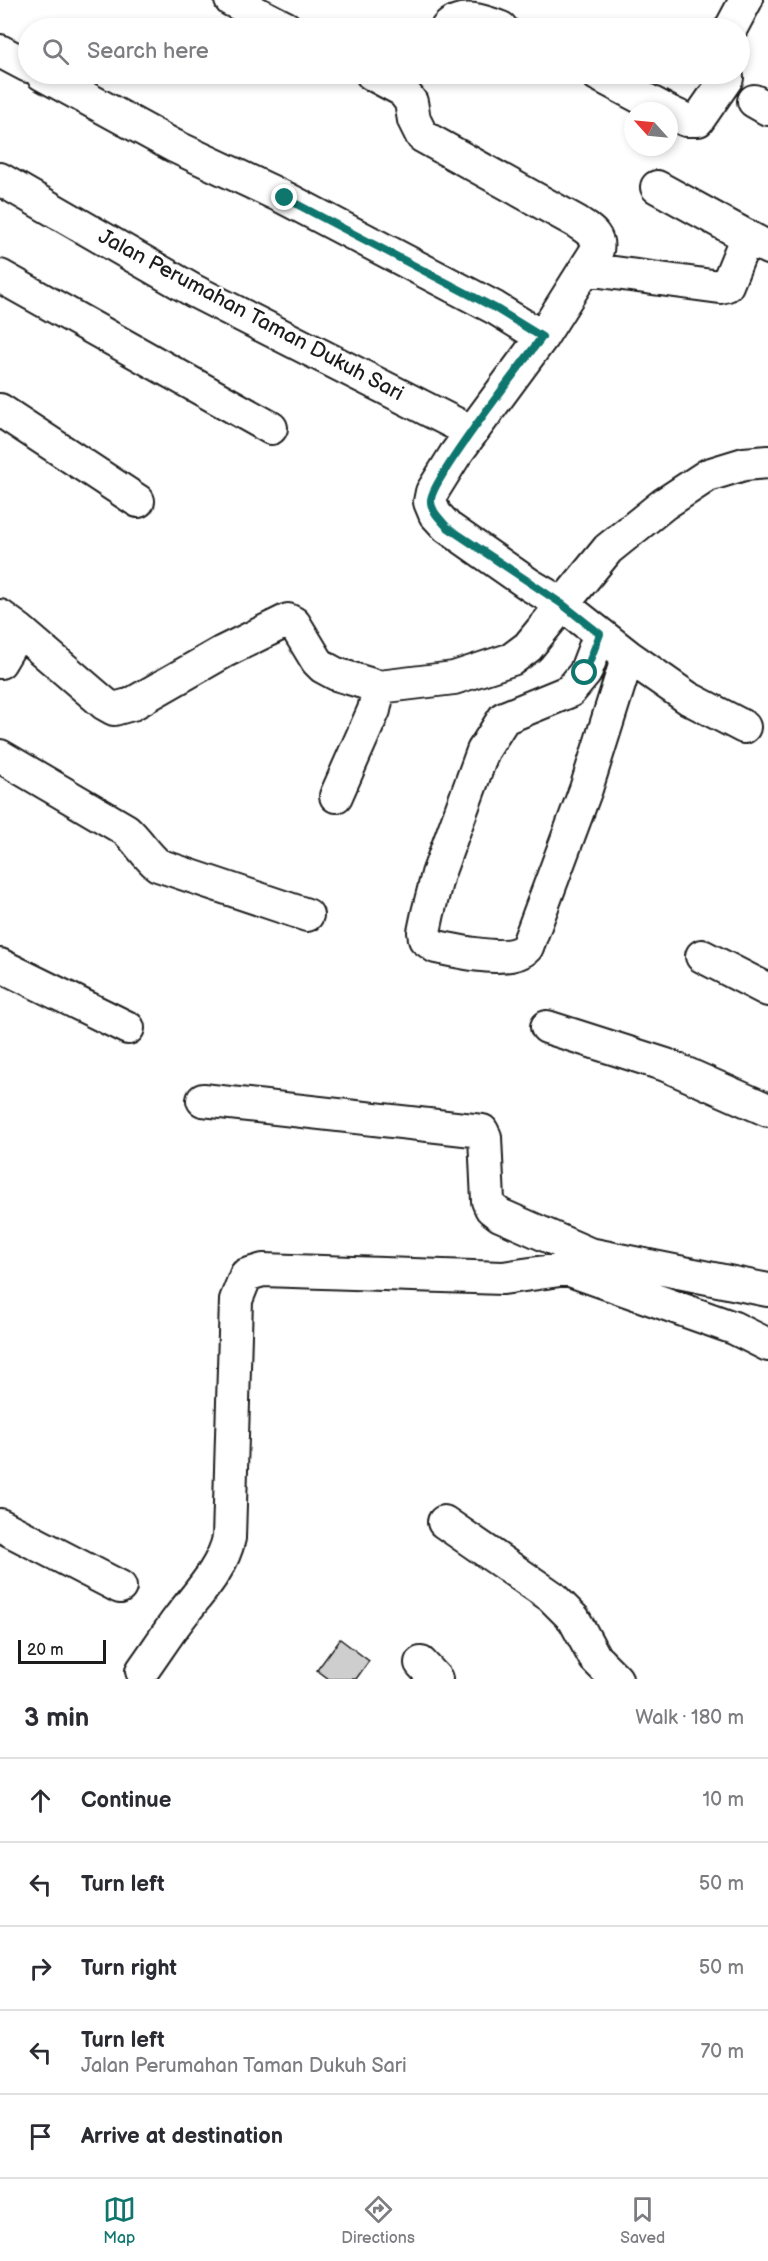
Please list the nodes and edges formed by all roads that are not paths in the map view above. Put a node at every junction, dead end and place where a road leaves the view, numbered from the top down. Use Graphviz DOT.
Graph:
graph roads {
  1 [pos="231,0"];
  2 [pos="746,0"];
  3 [pos="266,18"];
  4 [pos="736,18"];
  5 [pos="0,51"];
  6 [pos="18,61"];
  7 [pos="60,84"];
  8 [pos="391,84"];
  9 [pos="616,84"];
  10 [pos="723,84"];
  11 [pos="651,102"];
  12 [pos="678,116"];
  13 [pos="0,179"];
  14 [pos="657,187"];
  15 [pos="758,242"];
  16 [pos="585,269"];
  17 [pos="0,276"];
  18 [pos="542,337"];
  19 [pos="0,410"];
  20 [pos="271,428"];
  21 [pos="472,432"];
  22 [pos="768,462"];
  23 [pos="138,501"];
  24 [pos="562,604"];
  25 [pos="10,623"];
  26 [pos="600,634"];
  27 [pos="627,656"];
  28 [pos="0,663"];
  29 [pos="379,687"];
  30 [pos="744,727"];
  31 [pos="0,756"];
  32 [pos="336,796"];
  33 [pos="307,915"];
  34 [pos="702,956"];
  35 [pos="0,965"];
  36 [pos="768,990"];
  37 [pos="548,1027"];
  38 [pos="128,1028"];
  39 [pos="203,1100"];
  40 [pos="768,1110"];
  41 [pos="768,1290"];
  42 [pos="768,1345"];
  43 [pos="444,1522"];
  44 [pos="0,1525"];
  45 [pos="120,1587"];
  46 [pos="142,1671"];
  47 [pos="616,1679"];
  1 -- 3 [label="street"];
  2 -- 4 [label="street"];
  5 -- 6 [label="street"];
  7 -- 18 [label="street"];
  8 -- 16 [label="street"];
  9 -- 11 [label="street"];
  10 -- 12 [label="street"];
  13 -- 21 [label="street, Jalan Perumahan Taman Dukuh Sari"];
  14 -- 15 [label="street"];
  15 -- 16 [label="street"];
  16 -- 18 [label="street"];
  17 -- 20 [label="street"];
  18 -- 21 [label="street"];
  19 -- 23 [label="street"];
  21 -- 24 [label="street"];
  22 -- 24 [label="street"];
  24 -- 26 [label="street"];
  24 -- 29 [label="street"];
  25 -- 28 [label="street"];
  25 -- 29 [label="street"];
  26 -- 27 [label="street"];
  26 -- 27 [label="street"];
  27 -- 30 [label="street"];
  29 -- 32 [label="street"];
  31 -- 33 [label="street"];
  34 -- 36 [label="street"];
  35 -- 38 [label="street"];
  37 -- 40 [label="street"];
  39 -- 41 [label="street"];
  42 -- 46 [label="street"];
  43 -- 47 [label="street"];
  44 -- 45 [label="street"];
}
